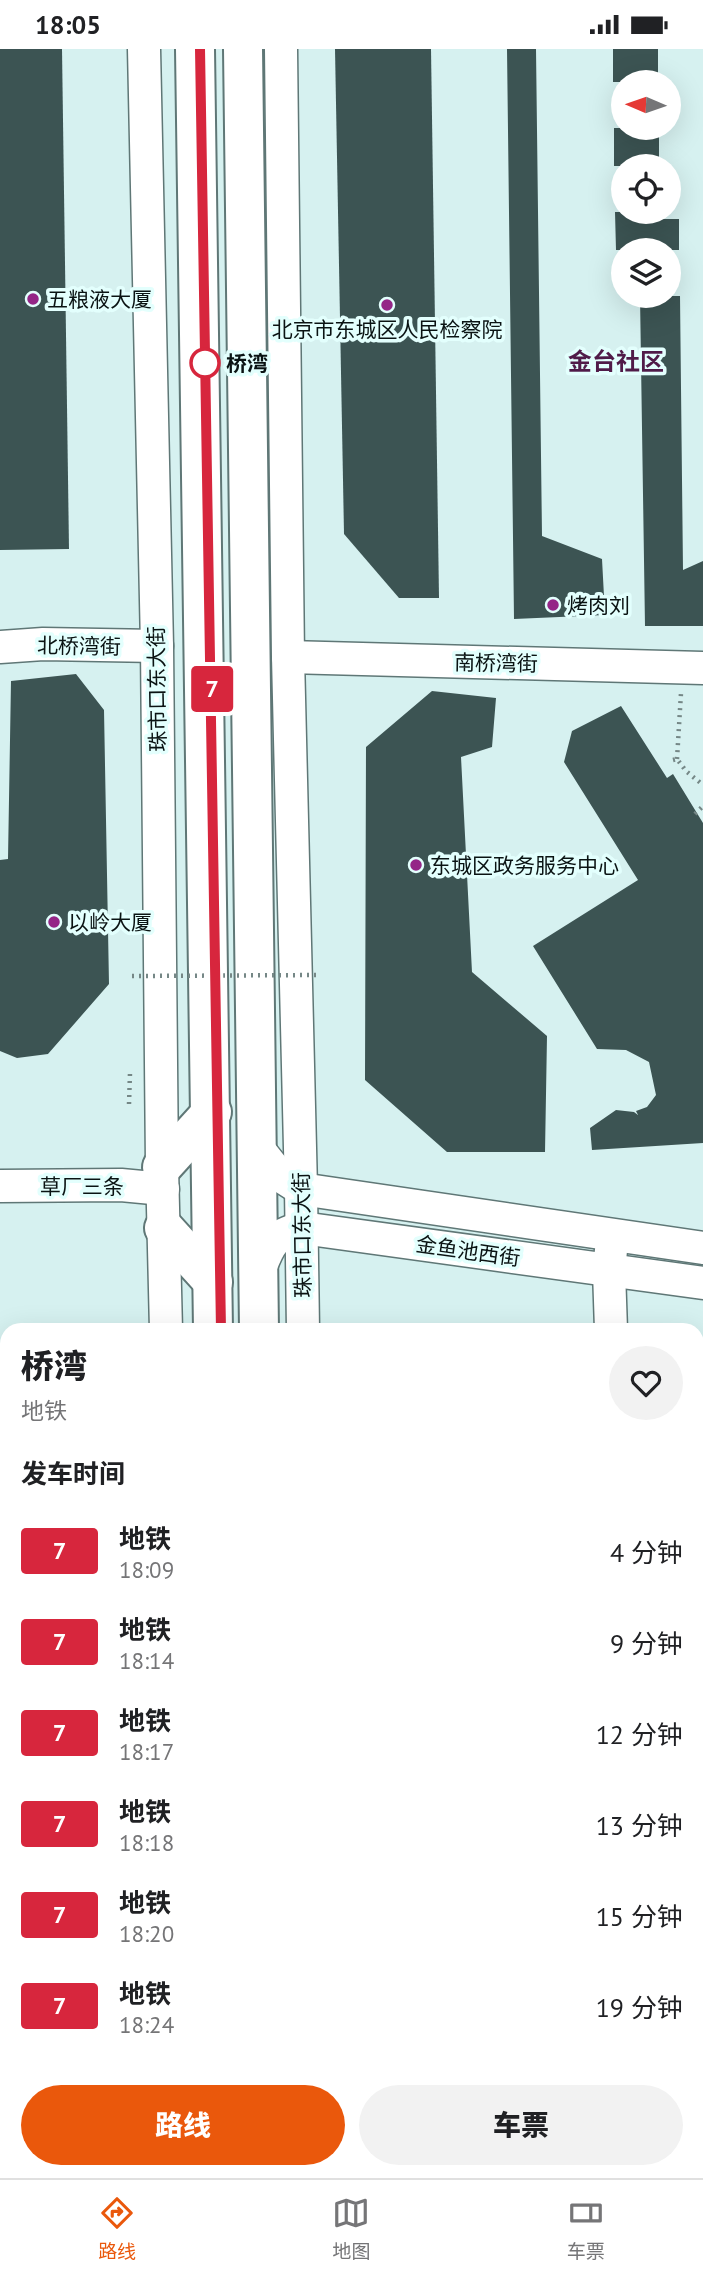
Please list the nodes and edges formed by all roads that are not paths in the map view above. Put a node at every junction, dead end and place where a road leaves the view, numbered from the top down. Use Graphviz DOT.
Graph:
graph roads {
  1 [pos="144,49"];
  2 [pos="195,49"];
  3 [pos="243,49"];
  4 [pos="281,49"];
  5 [pos="157,646"];
  6 [pos="0,647"];
  7 [pos="288,657"];
  8 [pos="693,668"];
  9 [pos="212,1112"];
  10 [pos="256,1146"];
  11 [pos="163,1178"];
  12 [pos="0,1186"];
  13 [pos="301,1189"];
  14 [pos="164,1228"];
  15 [pos="302,1228"];
  16 [pos="614,1235"];
  17 [pos="703,1248"];
  18 [pos="608,1271"];
  19 [pos="258,1274"];
  20 [pos="213,1282"];
  21 [pos="703,1283"];
  22 [pos="166,1323"];
  23 [pos="214,1323"];
  24 [pos="259,1323"];
  25 [pos="303,1323"];
  26 [pos="611,1323"];
  1 -- 5 [label="street, 珠市口东大街"];
  2 -- 9 [label="main road"];
  3 -- 10 [label="main road"];
  4 -- 7 [label="street, 珠市口东大街"];
  5 -- 6 [label="street, 北桥湾街"];
  5 -- 11 [label="street, 珠市口东大街"];
  7 -- 8 [label="street, 南桥湾街"];
  7 -- 13 [label="street, 珠市口东大街"];
  9 -- 11 [label="main road"];
  9 -- 20 [label="main road"];
  10 -- 13 [label="street, 金鱼池西街"];
  10 -- 19 [label="main road"];
  11 -- 12 [label="street, 草厂三条"];
  11 -- 14 [label="street, 珠市口东大街"];
  13 -- 15 [label="street, 珠市口东大街"];
  13 -- 16 [label="street, 金鱼池西街"];
  14 -- 20 [label="main road"];
  14 -- 22 [label="street, 珠市口东大街"];
  15 -- 18 [label="street, 金鱼池西街"];
  15 -- 19 [label="street"];
  15 -- 25 [label="street, 珠市口东大街"];
  16 -- 17 [label="street, 金鱼池西街"];
  16 -- 18 [label="street"];
  18 -- 21 [label="street, 金鱼池西街"];
  18 -- 26 [label="street"];
  19 -- 24 [label="main road"];
  20 -- 23 [label="main road"];
}
